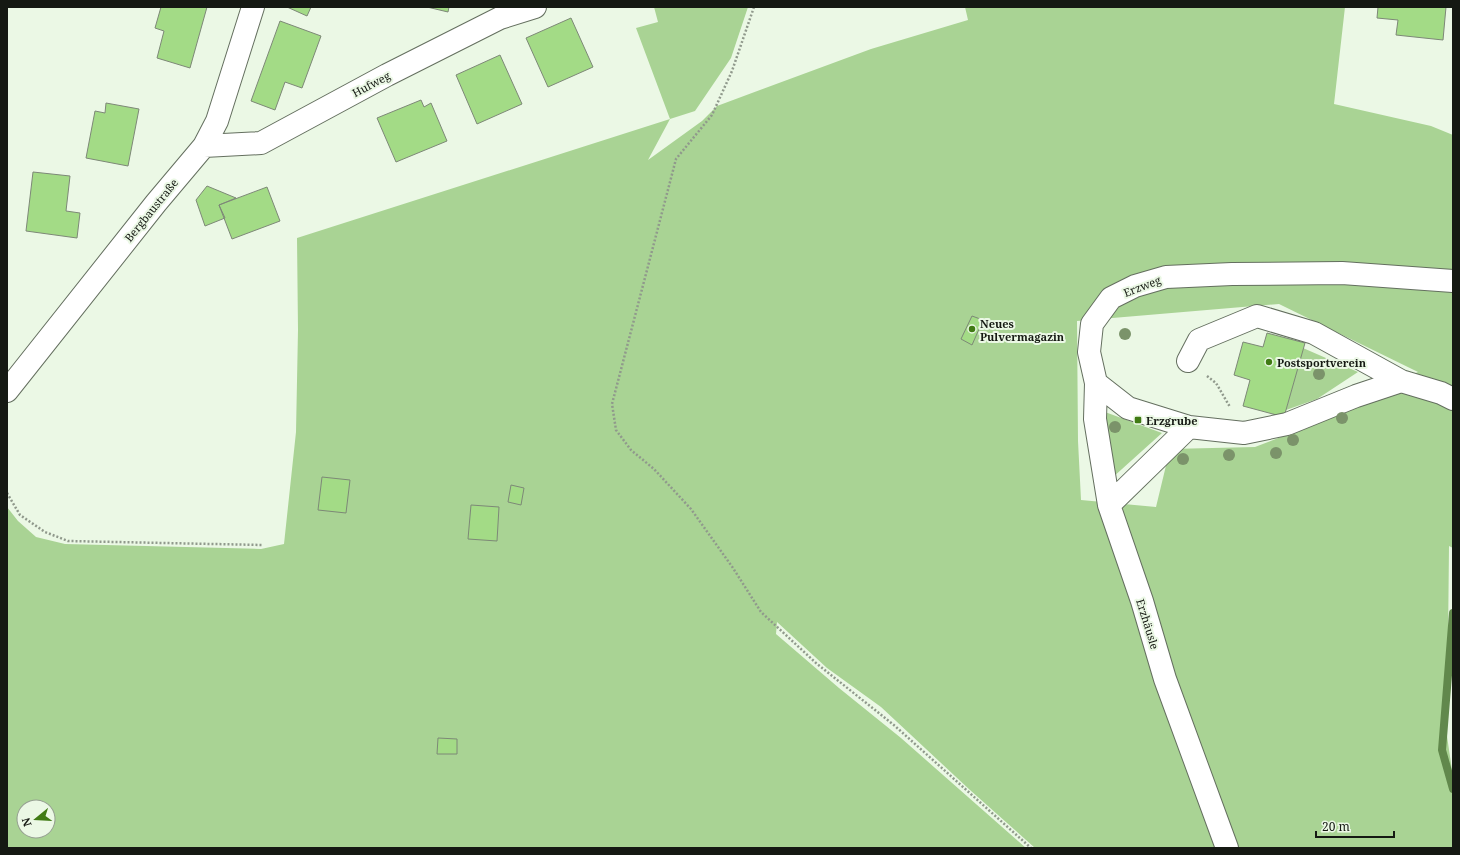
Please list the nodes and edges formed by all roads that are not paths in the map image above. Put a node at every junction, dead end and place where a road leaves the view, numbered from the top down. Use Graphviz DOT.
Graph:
graph roads {
  1 [pos="253,7"];
  2 [pos="535,7"];
  3 [pos="204,146"];
  4 [pos="1453,281"];
  5 [pos="1188,361"];
  6 [pos="1401,381"];
  7 [pos="1096,382"];
  8 [pos="7,391"];
  9 [pos="1453,399"];
  10 [pos="1189,428"];
  11 [pos="1109,505"];
  12 [pos="1227,848"];
  1 -- 3 [label="street, Bergbaustraße"];
  2 -- 3 [label="street, Hufweg"];
  3 -- 8 [label="street, Bergbaustraße"];
  4 -- 7 [label="street, Erzweg"];
  5 -- 6 [label="street"];
  6 -- 9 [label="street"];
  6 -- 10 [label="street"];
  7 -- 10 [label="street"];
  7 -- 11 [label="street, Erzweg"];
  10 -- 11 [label="street"];
  11 -- 12 [label="street, Erzhäusle"];
}
